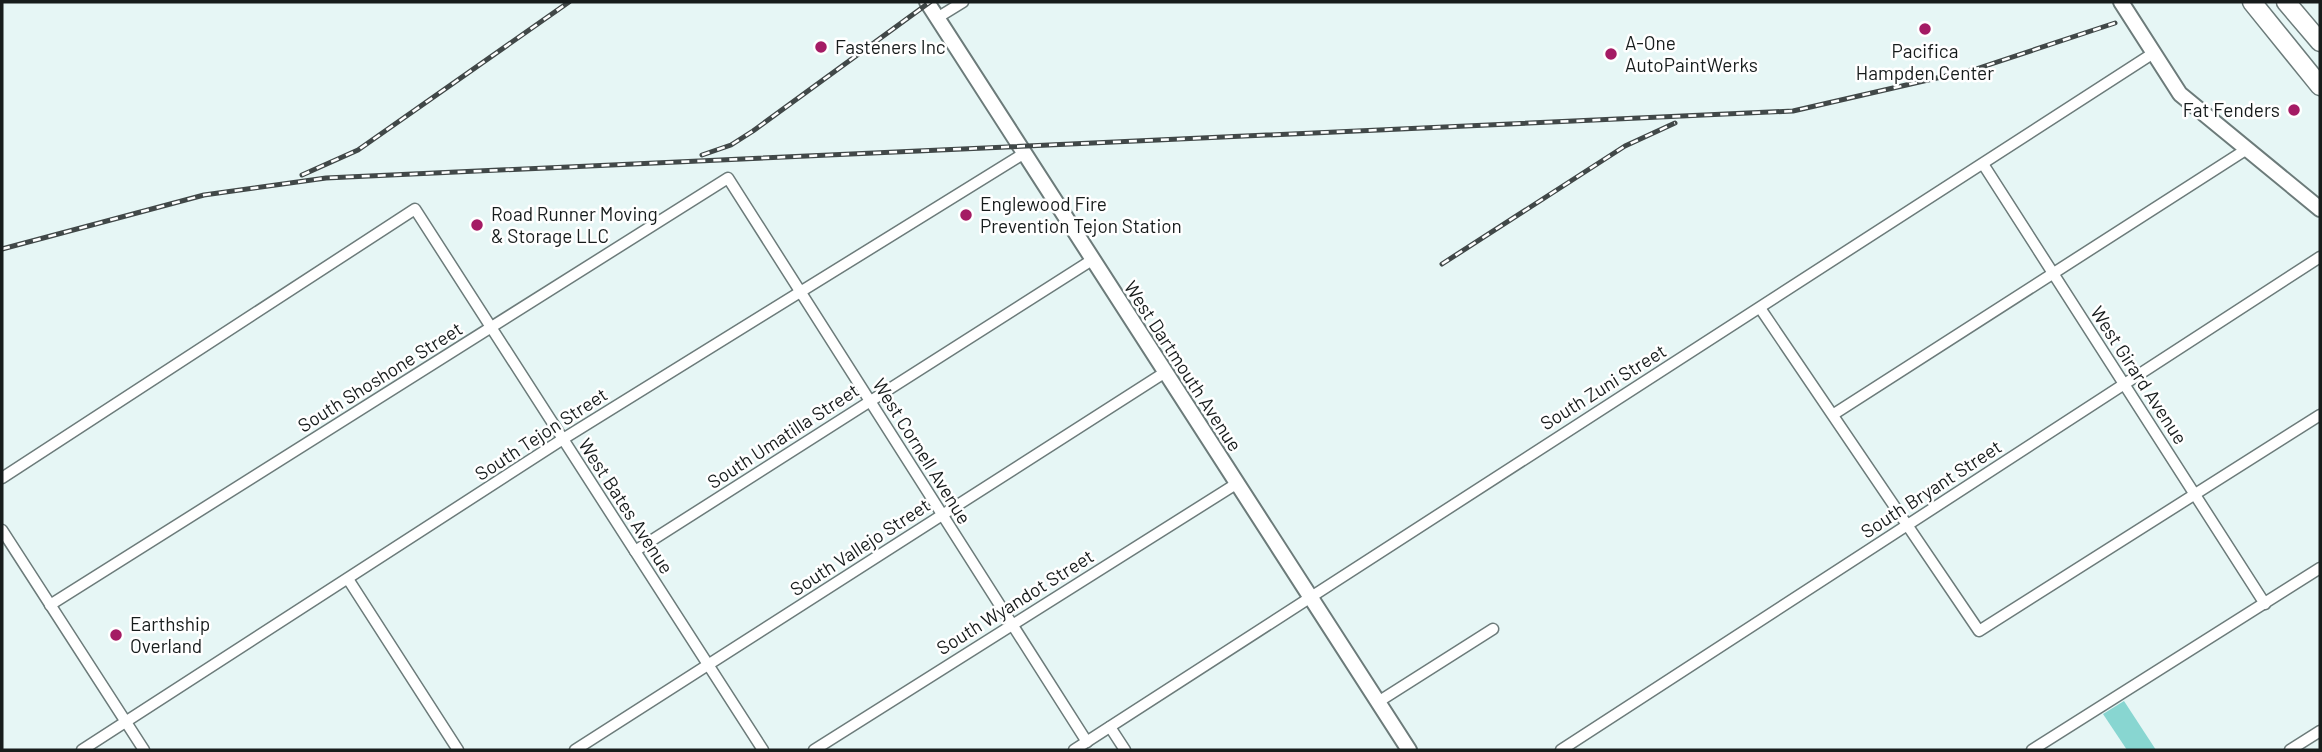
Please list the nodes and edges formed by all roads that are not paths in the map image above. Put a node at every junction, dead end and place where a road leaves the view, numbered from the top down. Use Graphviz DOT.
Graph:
graph roads {
  1 [pos="927,2"];
  2 [pos="963,2"];
  3 [pos="2121,2"];
  4 [pos="2252,2"];
  5 [pos="2286,2"];
  6 [pos="937,18"];
  7 [pos="2320,42"];
  8 [pos="2152,54"];
  9 [pos="2320,86"];
  10 [pos="2247,149"];
  11 [pos="1023,154"];
  12 [pos="1983,164"];
  13 [pos="728,178"];
  14 [pos="2320,209"];
  15 [pos="2320,257"];
  16 [pos="1092,260"];
  17 [pos="2053,274"];
  18 [pos="800,291"];
  19 [pos="1760,308"];
  20 [pos="491,327"];
  21 [pos="1164,373"];
  22 [pos="2123,385"];
  23 [pos="870,402"];
  24 [pos="1833,414"];
  25 [pos="2320,415"];
  26 [pos="563,439"];
  27 [pos="2,478"];
  28 [pos="1236,484"];
  29 [pos="2196,495"];
  30 [pos="942,515"];
  31 [pos="1907,525"];
  32 [pos="2,530"];
  33 [pos="635,551"];
  34 [pos="2320,568"];
  35 [pos="348,579"];
  36 [pos="1310,598"];
  37 [pos="2265,604"];
  38 [pos="50,605"];
  39 [pos="1012,625"];
  40 [pos="1493,629"];
  41 [pos="708,665"];
  42 [pos="1378,702"];
  43 [pos="126,722"];
  44 [pos="1110,727"];
  45 [pos="2320,731"];
  46 [pos="1087,742"];
  47 [pos="82,750"];
  48 [pos="145,750"];
  49 [pos="458,750"];
  50 [pos="575,750"];
  51 [pos="763,750"];
  52 [pos="814,750"];
  53 [pos="1074,750"];
  54 [pos="1125,750"];
  55 [pos="1409,750"];
  56 [pos="1562,750"];
  57 [pos="2032,750"];
  58 [pos="2290,750"];
  1 -- 6 [label="main road, West Dartmouth Avenue"];
  2 -- 6 [label="street"];
  3 -- 8 [label="main road"];
  4 -- 9 [label="highway"];
  5 -- 7 [label="highway"];
  6 -- 11 [label="main road, West Dartmouth Avenue"];
  8 -- 10 [label="main road"];
  8 -- 12 [label="street, South Zuni Street"];
  10 -- 14 [label="main road"];
  10 -- 17 [label="street"];
  11 -- 16 [label="main road, West Dartmouth Avenue"];
  11 -- 18 [label="street, South Tejon Street"];
  12 -- 17 [label="street, West Girard Avenue"];
  12 -- 19 [label="street, South Zuni Street"];
  13 -- 18 [label="street, West Cornell Avenue"];
  13 -- 20 [label="street, South Shoshone Street"];
  15 -- 22 [label="street, South Bryant Street"];
  16 -- 21 [label="main road, West Dartmouth Avenue"];
  16 -- 23 [label="street, South Umatilla Street"];
  17 -- 22 [label="street, West Girard Avenue"];
  17 -- 24 [label="street"];
  18 -- 23 [label="street, West Cornell Avenue"];
  18 -- 26 [label="street, South Tejon Street"];
  19 -- 24 [label="street"];
  19 -- 36 [label="street, South Zuni Street"];
  20 -- 26 [label="street, West Bates Avenue"];
  20 -- 27 [label="street, West Bates Avenue"];
  20 -- 38 [label="street, South Shoshone Street"];
  21 -- 28 [label="main road, West Dartmouth Avenue"];
  21 -- 30 [label="street, South Vallejo Street"];
  22 -- 29 [label="street, West Girard Avenue"];
  22 -- 31 [label="street, South Bryant Street"];
  23 -- 30 [label="street, West Cornell Avenue"];
  23 -- 33 [label="street, South Umatilla Street"];
  24 -- 31 [label="street"];
  25 -- 29 [label="street"];
  26 -- 33 [label="street, West Bates Avenue"];
  26 -- 35 [label="street, South Tejon Street"];
  28 -- 36 [label="main road, West Dartmouth Avenue"];
  28 -- 39 [label="street, South Wyandot Street"];
  29 -- 31 [label="street"];
  29 -- 37 [label="street, West Girard Avenue"];
  30 -- 39 [label="street, West Cornell Avenue"];
  30 -- 41 [label="street, South Vallejo Street"];
  31 -- 56 [label="street, South Bryant Street"];
  32 -- 38 [label="street"];
  33 -- 41 [label="street, West Bates Avenue"];
  34 -- 37 [label="street"];
  35 -- 43 [label="street, South Tejon Street"];
  35 -- 49 [label="street"];
  36 -- 42 [label="main road, West Dartmouth Avenue"];
  36 -- 44 [label="street, South Zuni Street"];
  37 -- 57 [label="street"];
  38 -- 43 [label="street"];
  39 -- 46 [label="street, West Cornell Avenue"];
  39 -- 52 [label="street, South Wyandot Street"];
  40 -- 42 [label="street"];
  41 -- 50 [label="street, South Vallejo Street"];
  41 -- 51 [label="street, West Bates Avenue"];
  42 -- 55 [label="main road, West Dartmouth Avenue"];
  43 -- 47 [label="street, South Tejon Street"];
  43 -- 48 [label="street"];
  44 -- 46 [label="street, South Zuni Street"];
  44 -- 54 [label="street"];
  45 -- 58 [label="street"];
  46 -- 53 [label="street, South Zuni Street"];
}
